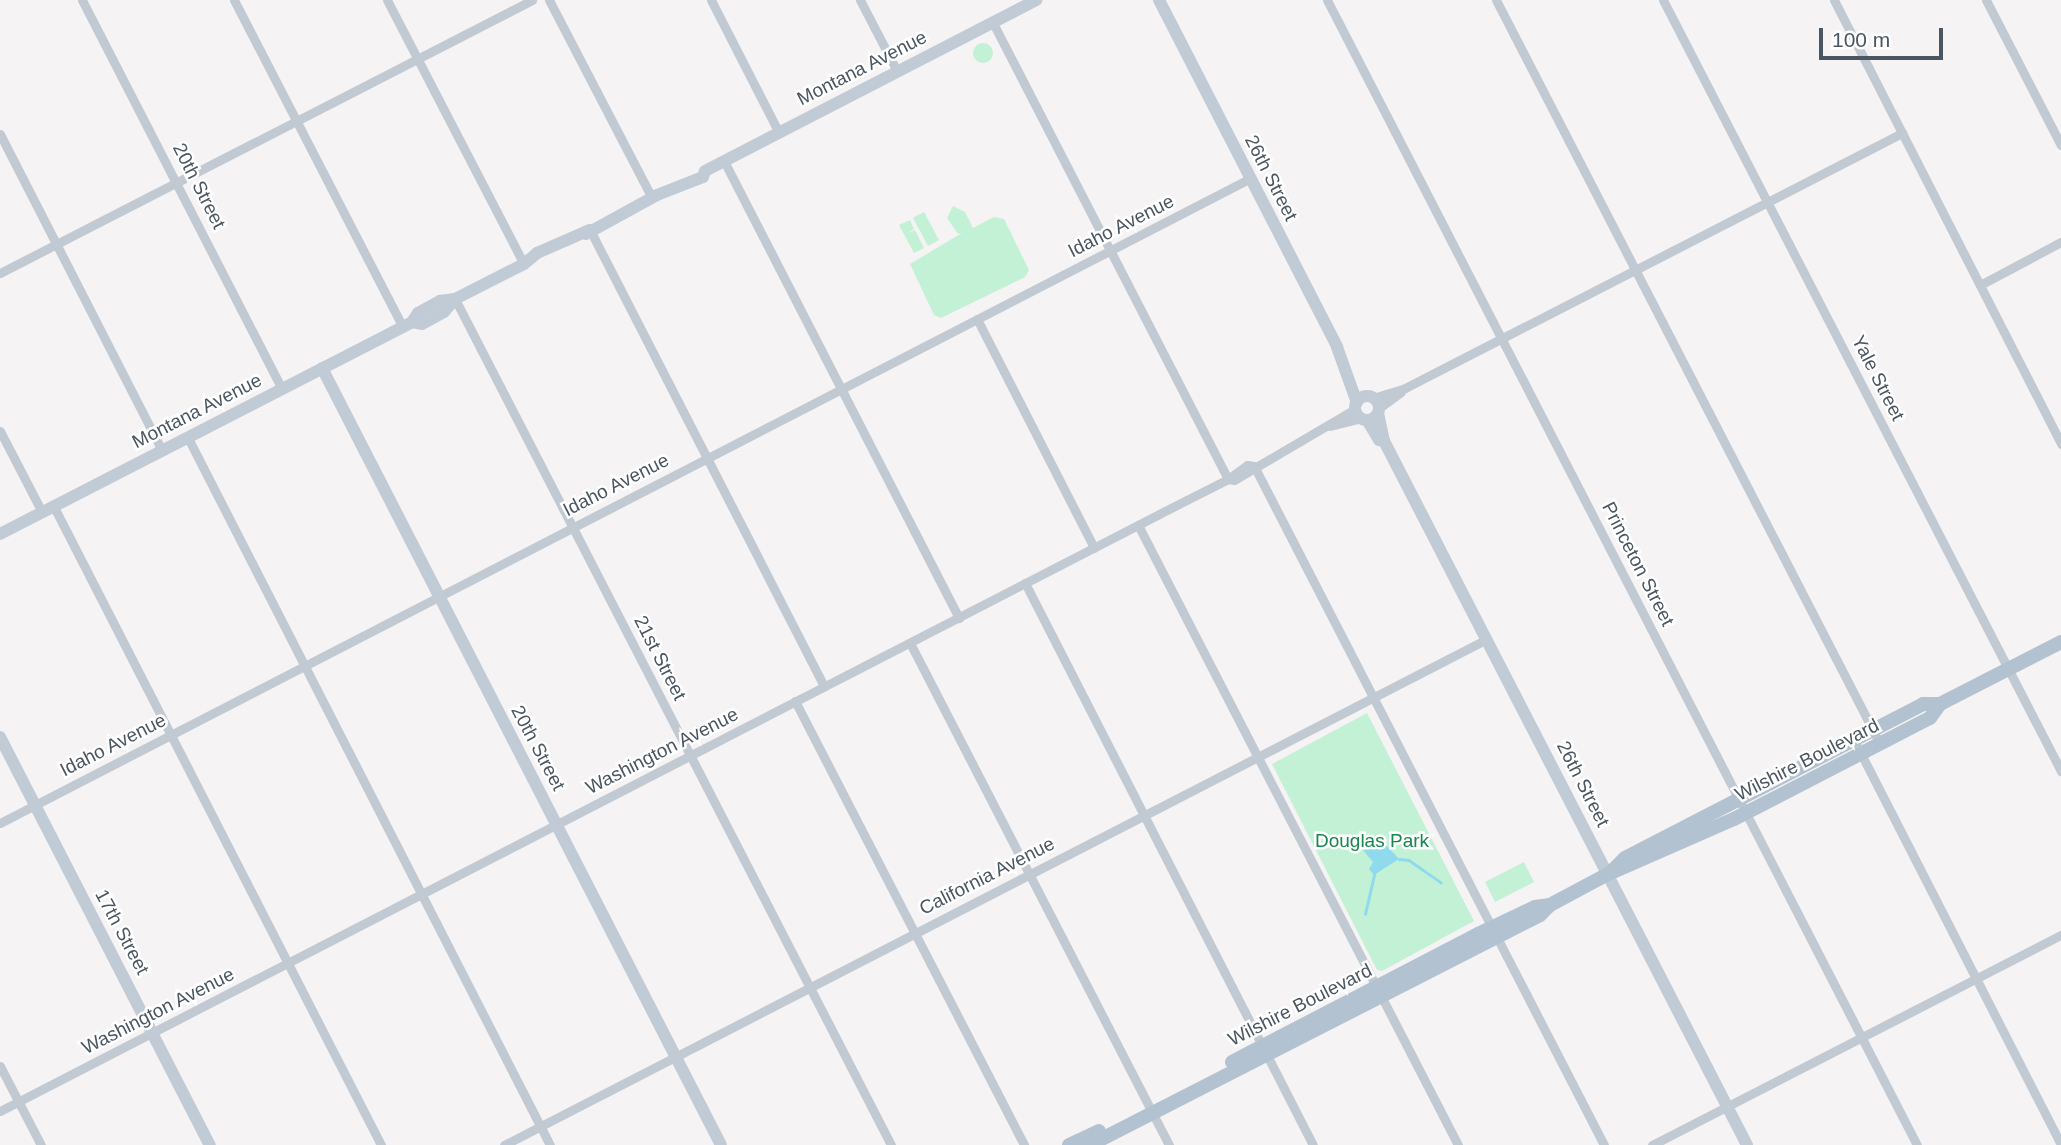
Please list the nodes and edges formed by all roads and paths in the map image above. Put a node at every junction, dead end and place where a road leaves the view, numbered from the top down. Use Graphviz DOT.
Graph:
graph roads {
  1 [pos="82,0"];
  2 [pos="234,0"];
  3 [pos="387,0"];
  4 [pos="532,0"];
  5 [pos="549,0"];
  6 [pos="711,0"];
  7 [pos="860,0"];
  8 [pos="1037,0"];
  9 [pos="1159,0"];
  10 [pos="1327,0"];
  11 [pos="1496,0"];
  12 [pos="1663,0"];
  13 [pos="1834,0"];
  14 [pos="1986,0"];
  15 [pos="1012,6"];
  16 [pos="993,23"];
  17 [pos="417,59"];
  18 [pos="897,71"];
  19 [pos="297,122"];
  20 [pos="779,133"];
  21 [pos="0,134"];
  22 [pos="1902,134"];
  23 [pos="2061,145"];
  24 [pos="724,161"];
  25 [pos="1249,179"];
  26 [pos="176,182"];
  27 [pos="652,198"];
  28 [pos="1768,202"];
  29 [pos="590,230"];
  30 [pos="2061,242"];
  31 [pos="56,244"];
  32 [pos="1111,251"];
  33 [pos="528,262"];
  34 [pos="1635,271"];
  35 [pos="0,273"];
  36 [pos="1980,285"];
  37 [pos="455,299"];
  38 [pos="977,319"];
  39 [pos="407,324"];
  40 [pos="1502,339"];
  41 [pos="322,368"];
  42 [pos="282,389"];
  43 [pos="843,389"];
  44 [pos="1367,408"];
  45 [pos="0,431"];
  46 [pos="188,438"];
  47 [pos="2061,444"];
  48 [pos="162,450"];
  49 [pos="707,458"];
  50 [pos="1254,466"];
  51 [pos="1228,479"];
  52 [pos="48,510"];
  53 [pos="1138,525"];
  54 [pos="572,527"];
  55 [pos="0,534"];
  56 [pos="1094,548"];
  57 [pos="1025,583"];
  58 [pos="438,598"];
  59 [pos="959,618"];
  60 [pos="1487,639"];
  61 [pos="2061,642"];
  62 [pos="910,643"];
  63 [pos="304,666"];
  64 [pos="2009,671"];
  65 [pos="824,686"];
  66 [pos="1372,698"];
  67 [pos="795,701"];
  68 [pos="1940,704"];
  69 [pos="1873,730"];
  70 [pos="170,735"];
  71 [pos="0,737"];
  72 [pos="1880,744"];
  73 [pos="1857,747"];
  74 [pos="691,756"];
  75 [pos="1258,756"];
  76 [pos="2061,771"];
  77 [pos="34,805"];
  78 [pos="1743,807"];
  79 [pos="1144,815"];
  80 [pos="0,823"];
  81 [pos="557,825"];
  82 [pos="1030,874"];
  83 [pos="1608,874"];
  84 [pos="422,895"];
  85 [pos="914,932"];
  86 [pos="1494,932"];
  87 [pos="2061,935"];
  88 [pos="288,964"];
  89 [pos="1976,980"];
  90 [pos="809,986"];
  91 [pos="1381,991"];
  92 [pos="153,1034"];
  93 [pos="1862,1038"];
  94 [pos="1265,1050"];
  95 [pos="674,1056"];
  96 [pos="0,1066"];
  97 [pos="19,1102"];
  98 [pos="1728,1108"];
  99 [pos="1151,1109"];
  100 [pos="0,1111"];
  101 [pos="541,1126"];
  102 [pos="2061,1144"];
  103 [pos="41,1145"];
  104 [pos="210,1145"];
  105 [pos="381,1145"];
  106 [pos="504,1145"];
  107 [pos="550,1145"];
  108 [pos="721,1145"];
  109 [pos="891,1145"];
  110 [pos="1024,1145"];
  111 [pos="1069,1145"];
  112 [pos="1090,1145"];
  113 [pos="1169,1145"];
  114 [pos="1313,1145"];
  115 [pos="1458,1145"];
  116 [pos="1604,1145"];
  117 [pos="1652,1145"];
  118 [pos="1747,1145"];
  119 [pos="1917,1145"];
  1 -- 26 [label="street, 20th Street"];
  2 -- 19 [label="street"];
  3 -- 17 [label="street"];
  4 -- 17 [label="street"];
  5 -- 27 [label="street"];
  6 -- 20 [label="street"];
  7 -- 18 [label="street"];
  8 -- 15 [label="street, Montana Avenue"];
  9 -- 25 [label="street, 26th Street"];
  10 -- 40 [label="street, Princeton Street"];
  11 -- 34 [label="street"];
  12 -- 28 [label="street, Yale Street"];
  13 -- 22 [label="street"];
  14 -- 23 [label="street"];
  15 -- 16 [label="street, Montana Avenue"];
  16 -- 18 [label="street, Montana Avenue"];
  16 -- 32 [label="street"];
  17 -- 19 [label="street"];
  17 -- 33 [label="street"];
  18 -- 20 [label="street, Montana Avenue"];
  19 -- 26 [label="street"];
  19 -- 39 [label="street"];
  20 -- 24 [label="street, Montana Avenue"];
  21 -- 31 [label="street"];
  22 -- 28 [label="street, Washington Avenue"];
  22 -- 36 [label="street"];
  24 -- 27 [label="street, Montana Avenue"];
  24 -- 43 [label="street"];
  25 -- 32 [label="street, Idaho Avenue"];
  25 -- 44 [label="street, 26th Street"];
  26 -- 31 [label="street"];
  26 -- 42 [label="street, 20th Street"];
  27 -- 29 [label="street, Montana Avenue"];
  28 -- 34 [label="street, Washington Avenue"];
  28 -- 64 [label="street, Yale Street"];
  29 -- 33 [label="street, Montana Avenue"];
  29 -- 49 [label="street"];
  30 -- 36 [label="street"];
  31 -- 35 [label="street"];
  31 -- 48 [label="street"];
  32 -- 38 [label="street, Idaho Avenue"];
  32 -- 51 [label="street"];
  33 -- 37 [label="street, Montana Avenue"];
  34 -- 40 [label="street, Washington Avenue"];
  34 -- 69 [label="street"];
  36 -- 47 [label="street"];
  37 -- 39 [label="street, Montana Avenue"];
  37 -- 54 [label="street, 21st Street"];
  38 -- 43 [label="street, Idaho Avenue"];
  38 -- 56 [label="street"];
  39 -- 41 [label="street, Montana Avenue"];
  40 -- 44 [label="street, Washington Avenue"];
  40 -- 78 [label="street, Princeton Street"];
  41 -- 42 [label="street, Montana Avenue"];
  41 -- 58 [label="street, 20th Street"];
  42 -- 46 [label="street, Montana Avenue"];
  43 -- 49 [label="street, Idaho Avenue"];
  43 -- 59 [label="street"];
  44 -- 50 [label="street, Washington Avenue"];
  44 -- 60 [label="street, 26th Street"];
  45 -- 52 [label="street"];
  46 -- 48 [label="street, Montana Avenue"];
  46 -- 63 [label="street"];
  48 -- 52 [label="street, Montana Avenue"];
  49 -- 54 [label="street, Idaho Avenue"];
  49 -- 65 [label="street"];
  50 -- 51 [label="street, Washington Avenue"];
  50 -- 66 [label="street"];
  51 -- 53 [label="street, Washington Avenue"];
  52 -- 55 [label="street, Montana Avenue"];
  52 -- 70 [label="street"];
  53 -- 56 [label="street, Washington Avenue"];
  53 -- 75 [label="street"];
  54 -- 58 [label="street, Idaho Avenue"];
  54 -- 74 [label="street, 21st Street"];
  56 -- 57 [label="street, Washington Avenue"];
  57 -- 59 [label="street, Washington Avenue"];
  57 -- 79 [label="street"];
  58 -- 63 [label="street, Idaho Avenue"];
  58 -- 81 [label="street, 20th Street"];
  59 -- 62 [label="street, Washington Avenue"];
  60 -- 66 [label="street, California Avenue"];
  60 -- 83 [label="street, 26th Street"];
  61 -- 64 [label="main road, Wilshire Boulevard"];
  62 -- 65 [label="street, Washington Avenue"];
  62 -- 82 [label="street"];
  63 -- 70 [label="street, Idaho Avenue"];
  63 -- 84 [label="street"];
  64 -- 68 [label="main road, Wilshire Boulevard"];
  64 -- 76 [label="street, Yale Street"];
  65 -- 67 [label="street, Washington Avenue"];
  66 -- 75 [label="street, California Avenue"];
  66 -- 86 [label="street"];
  67 -- 74 [label="street, Washington Avenue"];
  67 -- 85 [label="street"];
  68 -- 69 [label="main road, Wilshire Boulevard"];
  68 -- 72 [label="main road, Wilshire Boulevard"];
  69 -- 72 [label="street"];
  69 -- 73 [label="main road, Wilshire Boulevard"];
  70 -- 77 [label="street, Idaho Avenue"];
  70 -- 88 [label="street"];
  71 -- 77 [label="street, 17th Street"];
  72 -- 73 [label="main road, Wilshire Boulevard"];
  73 -- 78 [label="main road, Wilshire Boulevard"];
  73 -- 89 [label="street"];
  74 -- 81 [label="street, Washington Avenue"];
  74 -- 90 [label="street, 21st Street"];
  75 -- 79 [label="street, California Avenue"];
  75 -- 91 [label="street"];
  77 -- 80 [label="street, Idaho Avenue"];
  77 -- 92 [label="street, 17th Street"];
  78 -- 83 [label="main road, Wilshire Boulevard"];
  78 -- 93 [label="street, Princeton Street"];
  79 -- 82 [label="street, California Avenue"];
  79 -- 94 [label="street"];
  81 -- 84 [label="street, Washington Avenue"];
  81 -- 95 [label="street, 20th Street"];
  82 -- 85 [label="street, California Avenue"];
  82 -- 99 [label="street"];
  83 -- 86 [label="main road, Wilshire Boulevard"];
  83 -- 98 [label="street, 26th Street"];
  84 -- 88 [label="street, Washington Avenue"];
  84 -- 101 [label="street"];
  85 -- 90 [label="street, California Avenue"];
  85 -- 110 [label="street"];
  86 -- 91 [label="main road, Wilshire Boulevard"];
  86 -- 116 [label="street"];
  87 -- 89 [label="street"];
  88 -- 92 [label="street, Washington Avenue"];
  88 -- 105 [label="street"];
  89 -- 93 [label="street"];
  89 -- 102 [label="street"];
  90 -- 95 [label="street, California Avenue"];
  90 -- 109 [label="street, 21st Street"];
  91 -- 94 [label="main road, Wilshire Boulevard"];
  91 -- 115 [label="street"];
  92 -- 97 [label="street, Washington Avenue"];
  92 -- 104 [label="street, 17th Street"];
  93 -- 98 [label="street"];
  93 -- 119 [label="street, Princeton Street"];
  94 -- 99 [label="main road, Wilshire Boulevard"];
  94 -- 114 [label="street"];
  95 -- 101 [label="street, California Avenue"];
  95 -- 108 [label="street, 20th Street"];
  96 -- 97 [label="street"];
  97 -- 100 [label="street, Washington Avenue"];
  97 -- 103 [label="street"];
  98 -- 117 [label="street"];
  98 -- 118 [label="street, 26th Street"];
  99 -- 111 [label="main road, Wilshire Boulevard"];
  99 -- 112 [label="main road, Wilshire Boulevard"];
  99 -- 113 [label="street"];
  101 -- 106 [label="street, California Avenue"];
  101 -- 107 [label="street"];
}
